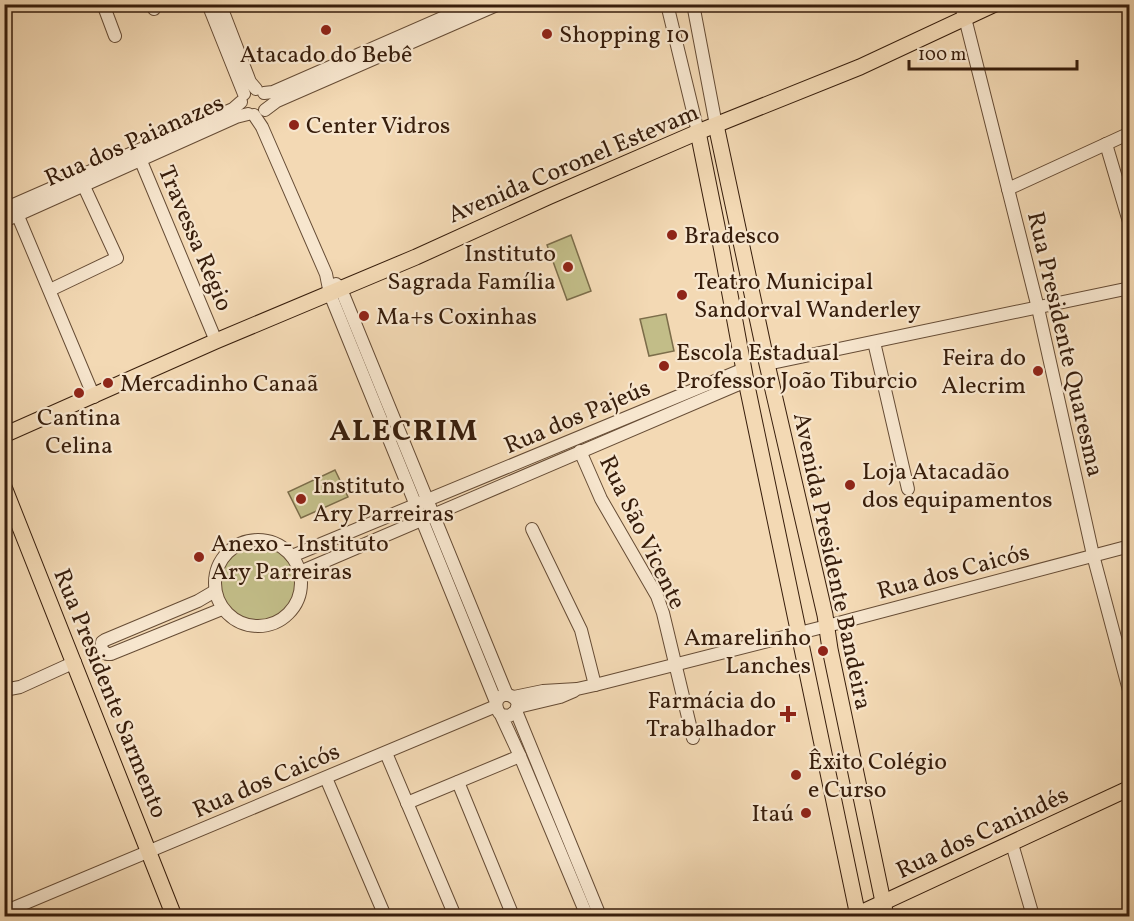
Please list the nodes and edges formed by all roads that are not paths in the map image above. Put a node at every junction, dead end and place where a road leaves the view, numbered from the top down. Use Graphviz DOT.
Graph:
graph roads {
  1 [pos="103,4"];
  2 [pos="208,4"];
  3 [pos="220,4"];
  4 [pos="474,4"];
  5 [pos="499,4"];
  6 [pos="667,4"];
  7 [pos="693,4"];
  8 [pos="995,4"];
  9 [pos="962,11"];
  10 [pos="115,36"];
  11 [pos="387,48"];
  12 [pos="251,95"];
  13 [pos="257,113"];
  14 [pos="716,125"];
  15 [pos="698,132"];
  16 [pos="1130,133"];
  17 [pos="1106,144"];
  18 [pos="138,156"];
  19 [pos="82,181"];
  20 [pos="1008,189"];
  21 [pos="12,210"];
  22 [pos="4,221"];
  23 [pos="1130,225"];
  24 [pos="1130,288"];
  25 [pos="50,290"];
  26 [pos="335,291"];
  27 [pos="1038,308"];
  28 [pos="216,341"];
  29 [pos="873,342"];
  30 [pos="767,364"];
  31 [pos="745,375"];
  32 [pos="94,397"];
  33 [pos="4,435"];
  34 [pos="580,451"];
  35 [pos="4,487"];
  36 [pos="908,489"];
  37 [pos="421,503"];
  38 [pos="433,514"];
  39 [pos="421,519"];
  40 [pos="532,529"];
  41 [pos="1130,546"];
  42 [pos="1093,555"];
  43 [pos="292,556"];
  44 [pos="300,572"];
  45 [pos="215,591"];
  46 [pos="467,598"];
  47 [pos="198,601"];
  48 [pos="455,603"];
  49 [pos="222,609"];
  50 [pos="206,615"];
  51 [pos="145,623"];
  52 [pos="827,626"];
  53 [pos="799,632"];
  54 [pos="151,638"];
  55 [pos="75,662"];
  56 [pos="675,663"];
  57 [pos="595,685"];
  58 [pos="20,687"];
  59 [pos="4,690"];
  60 [pos="1130,694"];
  61 [pos="4,699"];
  62 [pos="514,703"];
  63 [pos="498,709"];
  64 [pos="693,738"];
  65 [pos="850,746"];
  66 [pos="824,751"];
  67 [pos="386,753"];
  68 [pos="520,756"];
  69 [pos="326,778"];
  70 [pos="459,782"];
  71 [pos="1130,788"];
  72 [pos="544,796"];
  73 [pos="407,803"];
  74 [pos="1012,844"];
  75 [pos="150,852"];
  76 [pos="576,875"];
  77 [pos="884,910"];
  78 [pos="4,912"];
  79 [pos="174,916"];
  80 [pos="385,916"];
  81 [pos="455,916"];
  82 [pos="513,916"];
  83 [pos="587,916"];
  84 [pos="600,916"];
  85 [pos="857,916"];
  86 [pos="1033,916"];
  1 -- 10 [label="street"];
  2 -- 12 [label="street"];
  3 -- 12 [label="street"];
  4 -- 11 [label="street"];
  5 -- 11 [label="street"];
  6 -- 15 [label="street, Avenida Presidente Bandeira"];
  7 -- 14 [label="street, Avenida Presidente Bandeira"];
  8 -- 9 [label="main road, Avenida Coronel Estevam"];
  9 -- 14 [label="main road, Avenida Coronel Estevam"];
  9 -- 20 [label="street, Rua Presidente Quaresma"];
  11 -- 12 [label="street, Rua dos Paianazes"];
  11 -- 13 [label="street, Rua dos Paianazes"];
  12 -- 13 [label="street"];
  12 -- 13 [label="street"];
  12 -- 18 [label="street, Rua dos Paianazes"];
  13 -- 18 [label="street, Rua dos Paianazes"];
  13 -- 26 [label="street"];
  14 -- 15 [label="main road, Avenida Coronel Estevam"];
  14 -- 30 [label="main road, Avenida Presidente Bandeira"];
  15 -- 26 [label="main road, Avenida Coronel Estevam"];
  15 -- 31 [label="main road, Avenida Presidente Bandeira"];
  16 -- 17 [label="street"];
  17 -- 20 [label="street"];
  17 -- 23 [label="street"];
  18 -- 19 [label="street, Rua dos Paianazes"];
  18 -- 28 [label="street, Travessa Régio"];
  19 -- 21 [label="street, Rua dos Paianazes"];
  19 -- 25 [label="street"];
  20 -- 27 [label="street, Rua Presidente Quaresma"];
  21 -- 22 [label="street, Rua dos Paianazes"];
  21 -- 25 [label="street"];
  24 -- 27 [label="street"];
  25 -- 32 [label="street"];
  26 -- 28 [label="main road, Avenida Coronel Estevam"];
  26 -- 37 [label="street"];
  27 -- 29 [label="street"];
  27 -- 42 [label="street, Rua Presidente Quaresma"];
  28 -- 32 [label="main road, Avenida Coronel Estevam"];
  29 -- 30 [label="street"];
  29 -- 36 [label="street"];
  30 -- 52 [label="main road, Avenida Presidente Bandeira"];
  31 -- 34 [label="street, Rua dos Pajeús"];
  31 -- 37 [label="street, Rua dos Pajeús"];
  31 -- 53 [label="main road, Avenida Presidente Bandeira"];
  32 -- 33 [label="main road, Avenida Coronel Estevam"];
  34 -- 38 [label="street, Rua dos Pajeús"];
  34 -- 56 [label="street, Rua São Vicente"];
  35 -- 55 [label="main road, Rua Presidente Sarmento"];
  37 -- 38 [label="street"];
  37 -- 39 [label="street"];
  37 -- 43 [label="street, Rua dos Pajeús"];
  38 -- 39 [label="street, Rua dos Pajeús"];
  38 -- 46 [label="street"];
  39 -- 44 [label="street, Rua dos Pajeús"];
  39 -- 48 [label="street"];
  40 -- 57 [label="street"];
  41 -- 42 [label="street, Rua dos Caicós"];
  42 -- 52 [label="street, Rua dos Caicós"];
  42 -- 60 [label="street, Rua Presidente Quaresma"];
  43 -- 44 [label="street"];
  43 -- 45 [label="street"];
  44 -- 49 [label="street"];
  45 -- 47 [label="street"];
  45 -- 49 [label="street"];
  46 -- 48 [label="street"];
  46 -- 62 [label="street"];
  47 -- 50 [label="street"];
  47 -- 51 [label="street"];
  48 -- 63 [label="street"];
  49 -- 50 [label="street"];
  50 -- 54 [label="street"];
  51 -- 54 [label="street"];
  51 -- 54 [label="street"];
  52 -- 53 [label="street, Rua dos Caicós"];
  52 -- 65 [label="main road, Avenida Presidente Bandeira"];
  53 -- 56 [label="street, Rua dos Caicós"];
  53 -- 66 [label="main road, Avenida Presidente Bandeira"];
  55 -- 58 [label="street"];
  55 -- 75 [label="main road, Rua Presidente Sarmento"];
  56 -- 57 [label="street, Rua dos Caicós"];
  56 -- 64 [label="street, Rua São Vicente"];
  57 -- 62 [label="street, Rua dos Caicós"];
  58 -- 59 [label="street"];
  58 -- 61 [label="street"];
  62 -- 63 [label="street"];
  62 -- 63 [label="street, Rua dos Caicós"];
  62 -- 72 [label="street"];
  63 -- 67 [label="street, Rua dos Caicós"];
  63 -- 68 [label="street"];
  65 -- 66 [label="main road"];
  65 -- 77 [label="main road, Avenida Presidente Bandeira"];
  66 -- 85 [label="main road, Avenida Presidente Bandeira"];
  67 -- 69 [label="street, Rua dos Caicós"];
  67 -- 73 [label="street"];
  68 -- 70 [label="street"];
  68 -- 72 [label="street"];
  69 -- 75 [label="street, Rua dos Caicós"];
  69 -- 80 [label="street"];
  70 -- 73 [label="street"];
  70 -- 82 [label="street"];
  71 -- 74 [label="main road, Rua dos Canindés"];
  72 -- 76 [label="street"];
  73 -- 81 [label="street"];
  74 -- 77 [label="main road, Rua dos Canindés"];
  74 -- 86 [label="street"];
  75 -- 78 [label="street, Rua dos Caicós"];
  75 -- 79 [label="main road, Rua Presidente Sarmento"];
  76 -- 83 [label="street"];
  76 -- 84 [label="street"];
  77 -- 85 [label="main road, Rua dos Canindés"];
}
